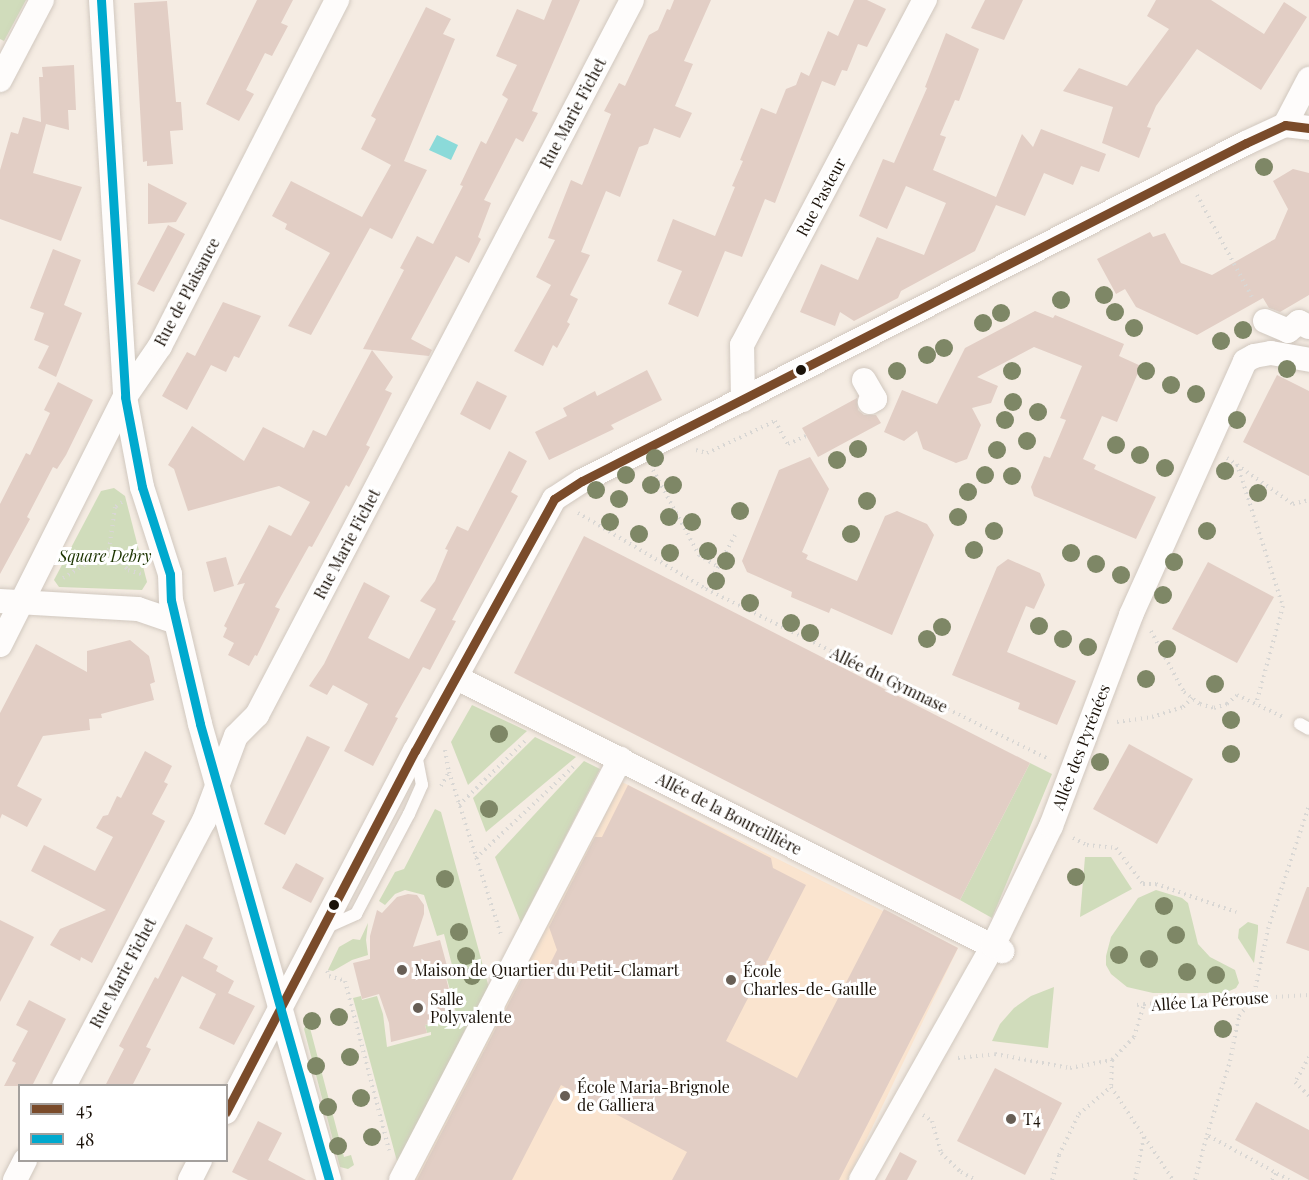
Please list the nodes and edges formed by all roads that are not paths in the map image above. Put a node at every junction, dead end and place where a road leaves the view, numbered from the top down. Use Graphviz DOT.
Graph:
graph roads {
  1 [pos="42,0"];
  2 [pos="100,0"];
  3 [pos="337,0"];
  4 [pos="632,0"];
  5 [pos="925,0"];
  6 [pos="1309,79"];
  7 [pos="0,80"];
  8 [pos="1285,125"];
  9 [pos="1309,128"];
  10 [pos="1265,321"];
  11 [pos="1309,327"];
  12 [pos="1309,360"];
  13 [pos="125,397"];
  14 [pos="743,400"];
  15 [pos="11,601"];
  16 [pos="176,622"];
  17 [pos="0,645"];
  18 [pos="457,678"];
  19 [pos="620,759"];
  20 [pos="218,788"];
  21 [pos="997,949"];
  22 [pos="280,1007"];
  23 [pos="65,1084"];
  24 [pos="228,1108"];
  25 [pos="24,1162"];
  26 [pos="199,1162"];
  27 [pos="15,1180"];
  28 [pos="190,1180"];
  29 [pos="328,1180"];
  30 [pos="401,1180"];
  31 [pos="861,1180"];
  1 -- 7 [label="street"];
  2 -- 13 [label="street"];
  3 -- 13 [label="street, Rue de Plaisance"];
  4 -- 20 [label="street, Rue Marie Fichet"];
  5 -- 14 [label="street, Rue Pasteur"];
  6 -- 8 [label="street"];
  8 -- 9 [label="street"];
  8 -- 14 [label="street"];
  10 -- 11 [label="street"];
  12 -- 21 [label="street, Allée des Pyrénées"];
  13 -- 15 [label="street, Rue de Plaisance"];
  13 -- 16 [label="street"];
  14 -- 18 [label="street"];
  15 -- 16 [label="street"];
  15 -- 17 [label="street, Rue de Plaisance"];
  16 -- 20 [label="street"];
  18 -- 19 [label="street, Allée de la Bourcillière"];
  18 -- 22 [label="street"];
  19 -- 21 [label="street, Allée de la Bourcillière"];
  19 -- 30 [label="street"];
  20 -- 22 [label="street"];
  20 -- 23 [label="street, Rue Marie Fichet"];
  21 -- 31 [label="street, Allée des Pyrénées"];
  22 -- 24 [label="street"];
  22 -- 29 [label="street"];
  25 -- 27 [label="street"];
  26 -- 28 [label="street"];
}
